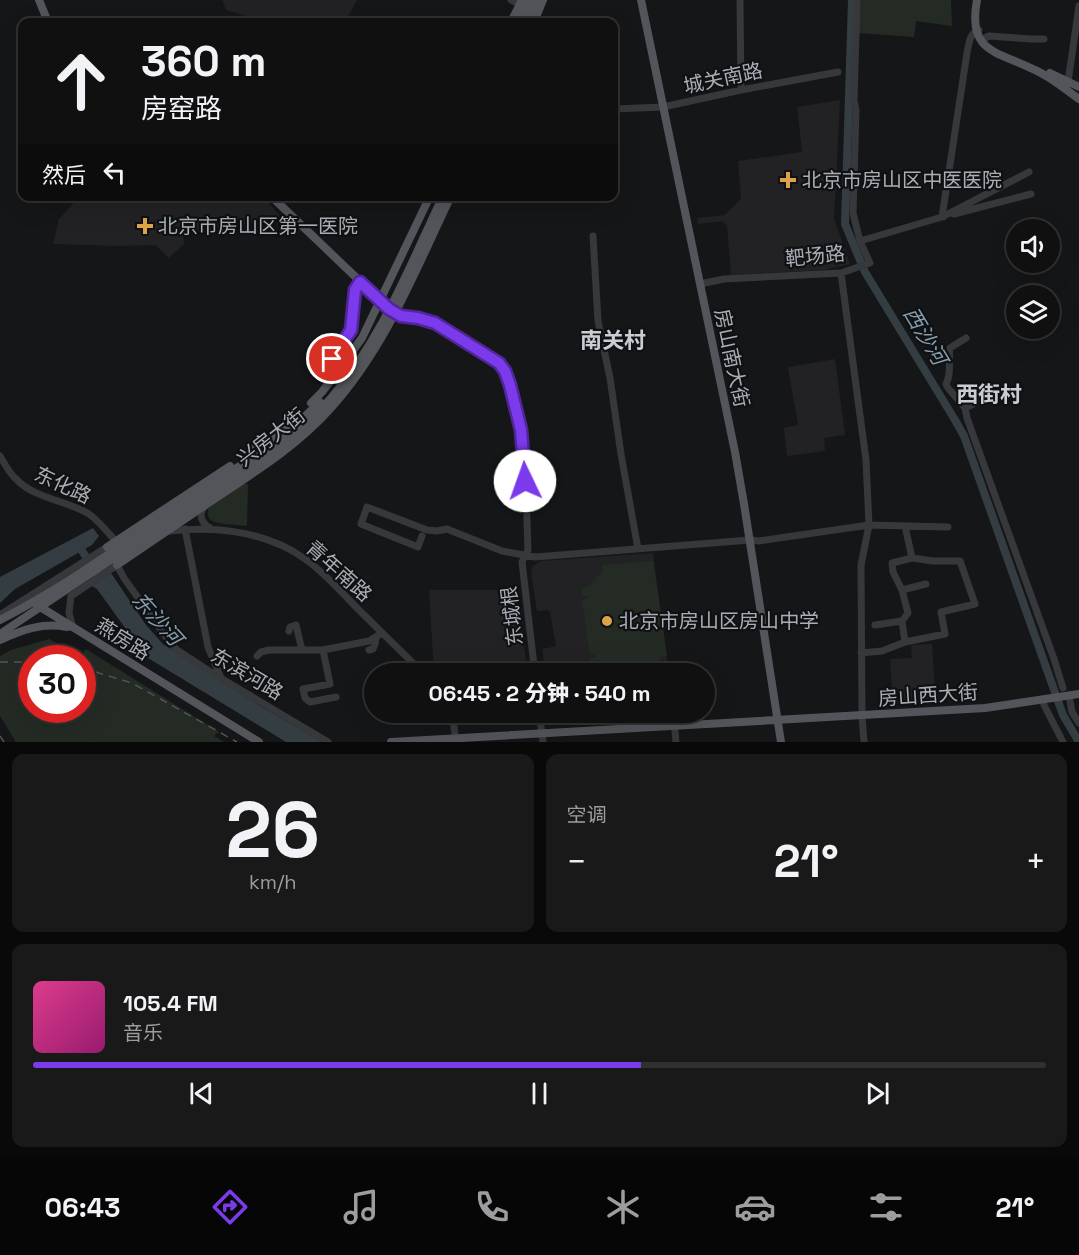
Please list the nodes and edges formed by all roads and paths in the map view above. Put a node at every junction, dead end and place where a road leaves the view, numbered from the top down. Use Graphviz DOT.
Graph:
graph roads {
  1 [pos="39,0"];
  2 [pos="511,0"];
  3 [pos="536,0"];
  4 [pos="543,0"];
  5 [pos="640,0"];
  6 [pos="740,0"];
  7 [pos="857,0"];
  8 [pos="978,0"];
  9 [pos="524,1"];
  10 [pos="1079,6"];
  11 [pos="46,18"];
  12 [pos="513,18"];
  13 [pos="523,18"];
  14 [pos="525,18"];
  15 [pos="536,18"];
  16 [pos="977,30"];
  17 [pos="983,39"];
  18 [pos="1044,39"];
  19 [pos="838,72"];
  20 [pos="1068,82"];
  21 [pos="1079,87"];
  22 [pos="741,90"];
  23 [pos="1079,99"];
  24 [pos="663,107"];
  25 [pos="618,109"];
  26 [pos="1029,172"];
  27 [pos="1031,194"];
  28 [pos="276,201"];
  29 [pos="428,201"];
  30 [pos="435,201"];
  31 [pos="440,201"];
  32 [pos="448,201"];
  33 [pos="942,217"];
  34 [pos="592,236"];
  35 [pos="860,241"];
  36 [pos="416,242"];
  37 [pos="407,246"];
  38 [pos="841,273"];
  39 [pos="360,282"];
  40 [pos="700,284"];
  41 [pos="387,307"];
  42 [pos="966,338"];
  43 [pos="356,346"];
  44 [pos="372,354"];
  45 [pos="357,359"];
  46 [pos="321,374"];
  47 [pos="343,382"];
  48 [pos="338,399"];
  49 [pos="983,399"];
  50 [pos="965,408"];
  51 [pos="272,451"];
  52 [pos="0,456"];
  53 [pos="254,473"];
  54 [pos="207,504"];
  55 [pos="178,507"];
  56 [pos="164,509"];
  57 [pos="868,525"];
  58 [pos="905,526"];
  59 [pos="948,527"];
  60 [pos="184,529"];
  61 [pos="212,530"];
  62 [pos="166,531"];
  63 [pos="422,537"];
  64 [pos="143,539"];
  65 [pos="750,540"];
  66 [pos="638,549"];
  67 [pos="113,553"];
  68 [pos="525,555"];
  69 [pos="912,558"];
  70 [pos="76,580"];
  71 [pos="926,584"];
  72 [pos="902,590"];
  73 [pos="36,605"];
  74 [pos="0,615"];
  75 [pos="0,620"];
  76 [pos="902,621"];
  77 [pos="875,625"];
  78 [pos="74,628"];
  79 [pos="289,631"];
  80 [pos="0,633"];
  81 [pos="379,635"];
  82 [pos="0,640"];
  83 [pos="905,642"];
  84 [pos="302,650"];
  85 [pos="323,650"];
  86 [pos="369,650"];
  87 [pos="861,653"];
  88 [pos="257,656"];
  89 [pos="411,663"];
  90 [pos="534,663"];
  91 [pos="221,678"];
  92 [pos="1079,694"];
  93 [pos="336,697"];
  94 [pos="1068,697"];
  95 [pos="1048,702"];
  96 [pos="862,718"];
  97 [pos="778,722"];
  98 [pos="454,723"];
  99 [pos="540,723"];
  100 [pos="1079,723"];
  101 [pos="675,725"];
  102 [pos="542,738"];
  103 [pos="456,740"];
  104 [pos="259,742"];
  105 [pos="328,742"];
  106 [pos="391,742"];
  107 [pos="478,742"];
  108 [pos="676,742"];
  109 [pos="781,742"];
  110 [pos="864,742"];
  111 [pos="1064,742"];
  1 -- 11 [label="main road"];
  2 -- 9 [label="street"];
  3 -- 14 [label="main road"];
  4 -- 15 [label="main road"];
  5 -- 24 [label="main road, 房山南大街"];
  6 -- 22 [label="street"];
  7 -- 35 [label="street"];
  8 -- 16 [label="main road"];
  9 -- 12 [label="main road"];
  9 -- 13 [label="main road"];
  10 -- 20 [label="street"];
  16 -- 17 [label="main road"];
  16 -- 23 [label="main road"];
  16 -- 33 [label="street"];
  17 -- 18 [label="street"];
  17 -- 20 [label="main road"];
  19 -- 22 [label="street, 城关南路"];
  20 -- 21 [label="main road"];
  22 -- 24 [label="street, 城关南路"];
  24 -- 25 [label="street, 城关南路"];
  24 -- 40 [label="main road, 房山南大街"];
  26 -- 33 [label="street, 靶场路"];
  27 -- 33 [label="street"];
  28 -- 39 [label="main road"];
  29 -- 37 [label="main road"];
  30 -- 36 [label="main road, 兴房大街"];
  31 -- 41 [label="main road, 兴房大街"];
  32 -- 41 [label="main road, 兴房大街"];
  33 -- 35 [label="street, 靶场路"];
  34 -- 66 [label="street"];
  35 -- 38 [label="street, 靶场路"];
  36 -- 37 [label="main road"];
  36 -- 41 [label="main road, 兴房大街"];
  37 -- 41 [label="main road"];
  38 -- 40 [label="street, 靶场路"];
  38 -- 57 [label="street"];
  39 -- 41 [label="main road"];
  39 -- 46 [label="street"];
  40 -- 65 [label="main road, 房山南大街"];
  41 -- 43 [label="main road"];
  41 -- 44 [label="main road, 兴房大街"];
  41 -- 45 [label="main road, 兴房大街"];
  41 -- 68 [label="street, 东城根"];
  42 -- 50 [label="street"];
  43 -- 45 [label="main road"];
  43 -- 56 [label="main road"];
  44 -- 45 [label="main road"];
  44 -- 48 [label="main road, 兴房大街"];
  45 -- 47 [label="main road, 兴房大街"];
  45 -- 55 [label="main road, 兴房大街"];
  47 -- 48 [label="main road"];
  47 -- 51 [label="main road, 兴房大街"];
  48 -- 53 [label="main road, 兴房大街"];
  49 -- 50 [label="street"];
  50 -- 94 [label="street"];
  51 -- 53 [label="main road"];
  51 -- 64 [label="main road, 兴房大街"];
  52 -- 67 [label="street, 东化路"];
  53 -- 54 [label="main road, 兴房大街"];
  54 -- 61 [label="street"];
  54 -- 62 [label="main road, 兴房大街"];
  55 -- 56 [label="main road"];
  55 -- 67 [label="main road, 兴房大街"];
  56 -- 67 [label="main road"];
  57 -- 58 [label="street"];
  57 -- 65 [label="street"];
  57 -- 87 [label="street"];
  58 -- 59 [label="street"];
  58 -- 69 [label="street"];
  60 -- 61 [label="street, 青年南路"];
  60 -- 62 [label="street, 青年南路"];
  60 -- 91 [label="street"];
  61 -- 81 [label="street, 青年南路"];
  62 -- 64 [label="main road"];
  62 -- 67 [label="main road, 兴房大街"];
  63 -- 68 [label="street"];
  64 -- 67 [label="main road, 兴房大街"];
  65 -- 66 [label="street"];
  65 -- 97 [label="main road, 房山南大街"];
  66 -- 68 [label="street"];
  67 -- 70 [label="main road"];
  67 -- 70 [label="street"];
  67 -- 91 [label="street, 东滨河路"];
  68 -- 90 [label="street, 东城根"];
  69 -- 72 [label="street"];
  69 -- 83 [label="street"];
  70 -- 73 [label="main road"];
  70 -- 74 [label="street"];
  70 -- 78 [label="street"];
  71 -- 72 [label="street"];
  72 -- 76 [label="street"];
  73 -- 75 [label="main road"];
  73 -- 78 [label="main road, 燕房路"];
  73 -- 80 [label="main road"];
  76 -- 77 [label="street"];
  76 -- 83 [label="street"];
  78 -- 82 [label="main road"];
  78 -- 104 [label="main road, 燕房路"];
  79 -- 84 [label="street"];
  81 -- 85 [label="street"];
  81 -- 86 [label="street"];
  81 -- 89 [label="street, 青年南路"];
  83 -- 87 [label="street"];
  84 -- 85 [label="street"];
  84 -- 88 [label="street"];
  85 -- 93 [label="street"];
  87 -- 96 [label="street"];
  91 -- 105 [label="street, 东滨河路"];
  92 -- 94 [label="main road, 房山西大街"];
  94 -- 95 [label="main road, 房山西大街"];
  94 -- 100 [label="street"];
  95 -- 96 [label="main road, 房山西大街"];
  95 -- 111 [label="street"];
  96 -- 97 [label="main road, 房山西大街"];
  96 -- 110 [label="street"];
  97 -- 101 [label="main road, 房山西大街"];
  97 -- 109 [label="main road, 房山南大街"];
  98 -- 103 [label="street"];
  99 -- 102 [label="street"];
  101 -- 102 [label="main road, 房山西大街"];
  101 -- 108 [label="street"];
  102 -- 103 [label="main road"];
  102 -- 107 [label="main road"];
  103 -- 106 [label="main road"];
}
